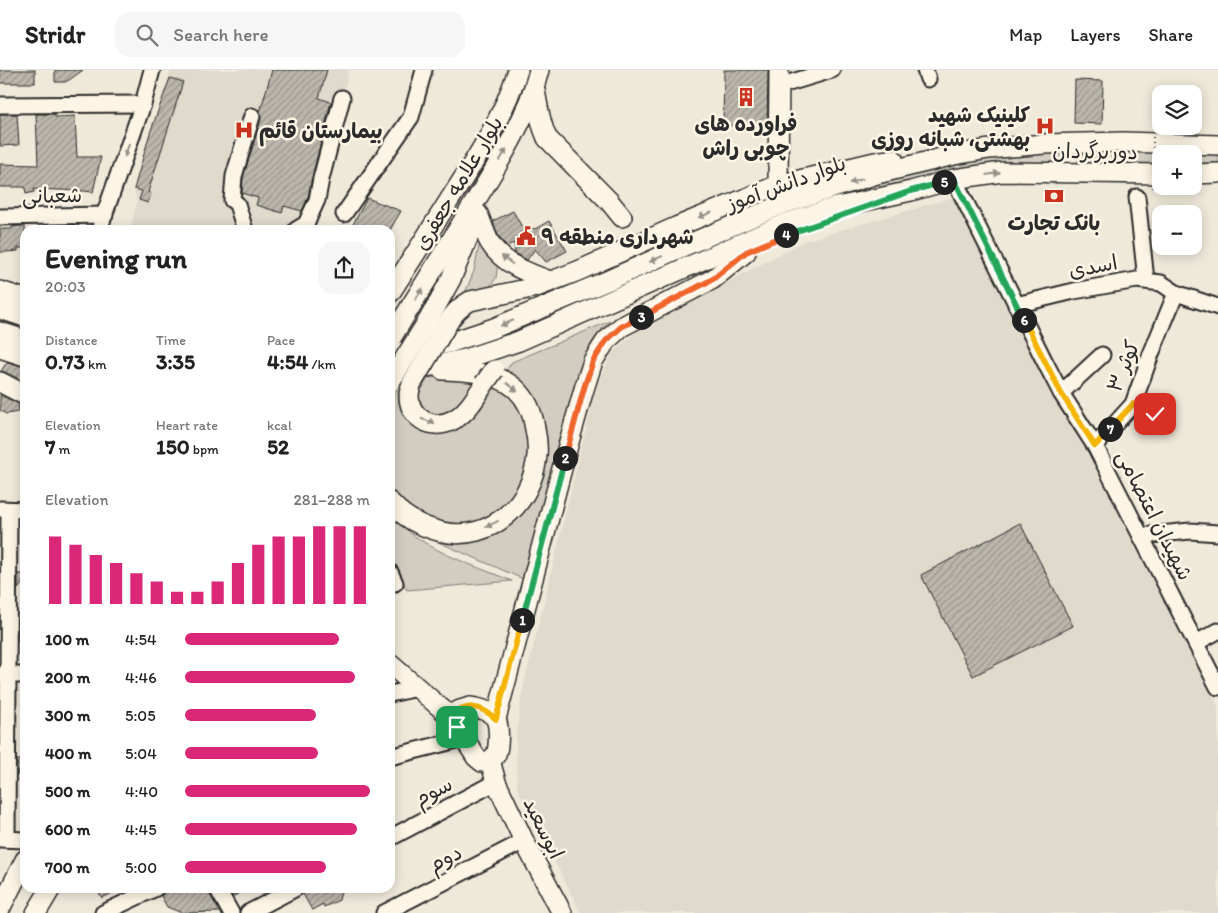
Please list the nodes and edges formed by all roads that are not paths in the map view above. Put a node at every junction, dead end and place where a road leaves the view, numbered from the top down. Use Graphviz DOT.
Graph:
graph roads {
  1 [pos="152,70"];
  2 [pos="424,70"];
  3 [pos="518,70"];
  4 [pos="832,70"];
  5 [pos="537,78"];
  6 [pos="779,78"];
  7 [pos="342,98"];
  8 [pos="143,104"];
  9 [pos="0,105"];
  10 [pos="252,116"];
  11 [pos="1124,142"];
  12 [pos="1044,144"];
  13 [pos="1218,145"];
  14 [pos="954,156"];
  15 [pos="1050,173"];
  16 [pos="1218,173"];
  17 [pos="1118,174"];
  18 [pos="1202,174"];
  19 [pos="954,179"];
  20 [pos="488,180"];
  21 [pos="1152,180"];
  22 [pos="778,185"];
  23 [pos="911,191"];
  24 [pos="1137,197"];
  25 [pos="344,214"];
  26 [pos="478,214"];
  27 [pos="105,216"];
  28 [pos="0,217"];
  29 [pos="622,217"];
  30 [pos="101,225"];
  31 [pos="243,225"];
  32 [pos="304,225"];
  33 [pos="746,252"];
  34 [pos="1146,280"];
  35 [pos="550,282"];
  36 [pos="395,285"];
  37 [pos="0,291"];
  38 [pos="1176,293"];
  39 [pos="20,297"];
  40 [pos="1016,305"];
  41 [pos="1218,307"];
  42 [pos="0,309"];
  43 [pos="20,315"];
  44 [pos="437,323"];
  45 [pos="0,332"];
  46 [pos="395,333"];
  47 [pos="20,338"];
  48 [pos="0,348"];
  49 [pos="395,353"];
  50 [pos="20,354"];
  51 [pos="1102,355"];
  52 [pos="395,375"];
  53 [pos="395,376"];
  54 [pos="413,377"];
  55 [pos="0,382"];
  56 [pos="20,392"];
  57 [pos="1061,393"];
  58 [pos="1133,404"];
  59 [pos="1155,414"];
  60 [pos="1095,446"];
  61 [pos="395,508"];
  62 [pos="4,510"];
  63 [pos="20,510"];
  64 [pos="1141,536"];
  65 [pos="1216,537"];
  66 [pos="1218,631"];
  67 [pos="1196,643"];
  68 [pos="395,668"];
  69 [pos="4,675"];
  70 [pos="20,675"];
  71 [pos="1218,686"];
  72 [pos="418,688"];
  73 [pos="395,693"];
  74 [pos="450,716"];
  75 [pos="496,719"];
  76 [pos="465,738"];
  77 [pos="395,756"];
  78 [pos="490,760"];
  79 [pos="496,782"];
  80 [pos="395,835"];
  81 [pos="4,839"];
  82 [pos="20,840"];
  83 [pos="524,841"];
  84 [pos="20,870"];
  85 [pos="48,893"];
  86 [pos="145,893"];
  87 [pos="220,893"];
  88 [pos="286,893"];
  89 [pos="0,909"];
  90 [pos="36,913"];
  91 [pos="103,913"];
  92 [pos="231,913"];
  93 [pos="248,913"];
  94 [pos="384,913"];
  95 [pos="562,913"];
  1 -- 8 [label="street"];
  2 -- 25 [label="street"];
  3 -- 36 [label="main road, بلوار علامه جعفری"];
  4 -- 6 [label="street"];
  20 -- 5 [label="main road, بلوار علامه جعفری, one-way"];
  5 -- 29 [label="main road"];
  6 -- 22 [label="main road"];
  7 -- 32 [label="street"];
  8 -- 9 [label="street"];
  8 -- 27 [label="street, one-way"];
  10 -- 31 [label="street"];
  11 -- 12 [label="main road, بلوار دانش آموز"];
  11 -- 13 [label="main road, بلوار دانش آموز"];
  11 -- 17 [label="main road"];
  12 -- 14 [label="main road, بلوار دانش آموز"];
  12 -- 15 [label="main road"];
  14 -- 22 [label="main road"];
  14 -- 49 [label="main road, بلوار دانش آموز, one-way"];
  15 -- 17 [label="main road, دوربرگردان"];
  19 -- 15 [label="main road, دوربرگردان, one-way"];
  16 -- 18 [label="main road"];
  17 -- 21 [label="main road, دوربرگردان"];
  19 -- 23 [label="main road, دوربرگردان"];
  19 -- 40 [label="street, شهیدان اعتصامی"];
  20 -- 26 [label="main road"];
  46 -- 20 [label="main road, بلوار علامه جعفری, one-way"];
  22 -- 35 [label="main road, one-way"];
  23 -- 33 [label="main road"];
  23 -- 54 [label="main road, بلوار دانش آموز"];
  24 -- 34 [label="street"];
  35 -- 26 [label="main road, one-way"];
  26 -- 44 [label="main road"];
  27 -- 28 [label="street, شعبانی"];
  27 -- 30 [label="street"];
  54 -- 33 [label="main road, one-way"];
  33 -- 75 [label="main road"];
  34 -- 38 [label="street, اسدی"];
  34 -- 40 [label="street, اسدی"];
  35 -- 44 [label="main road"];
  37 -- 39 [label="main road"];
  38 -- 41 [label="street, اسدی"];
  38 -- 58 [label="street, کوثر ۳"];
  40 -- 57 [label="street, شهیدان اعتصامی"];
  42 -- 43 [label="main road"];
  44 -- 53 [label="main road, bridge"];
  44 -- 54 [label="main road, bridge"];
  45 -- 47 [label="main road"];
  48 -- 50 [label="main road"];
  51 -- 57 [label="street"];
  52 -- 54 [label="main road, بلوار دانش آموز"];
  54 -- 61 [label="main road, one-way"];
  55 -- 56 [label="main road"];
  57 -- 60 [label="street, شهیدان اعتصامی"];
  58 -- 59 [label="street"];
  58 -- 60 [label="street, کوثر ۳"];
  60 -- 64 [label="street, شهیدان اعتصامی"];
  62 -- 63 [label="street"];
  62 -- 69 [label="street"];
  64 -- 65 [label="street"];
  64 -- 67 [label="street, شهیدان اعتصامی"];
  66 -- 67 [label="street"];
  67 -- 71 [label="street, شهیدان اعتصامی"];
  68 -- 72 [label="main road"];
  69 -- 70 [label="street"];
  69 -- 81 [label="street"];
  72 -- 73 [label="street"];
  72 -- 74 [label="main road"];
  74 -- 75 [label="main road"];
  74 -- 76 [label="main road"];
  75 -- 78 [label="main road"];
  76 -- 77 [label="street"];
  76 -- 78 [label="main road"];
  78 -- 79 [label="main road, ابوسعید"];
  79 -- 80 [label="street, سوم"];
  79 -- 83 [label="main road, ابوسعید"];
  81 -- 82 [label="street"];
  83 -- 94 [label="street, دوم"];
  83 -- 95 [label="main road, ابوسعید"];
  84 -- 89 [label="main road"];
  85 -- 90 [label="main road"];
  86 -- 91 [label="street"];
  87 -- 92 [label="street"];
  88 -- 93 [label="street"];
}
